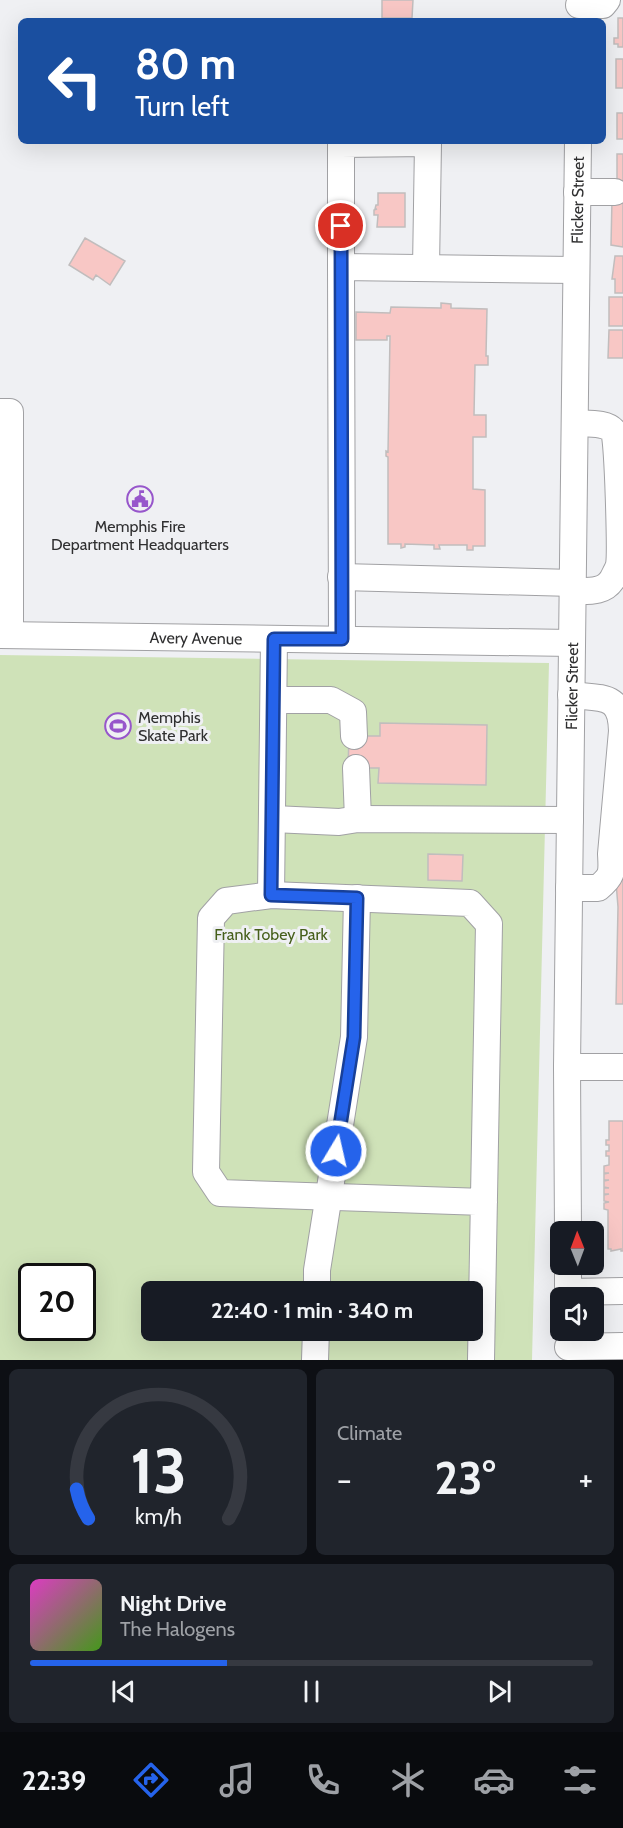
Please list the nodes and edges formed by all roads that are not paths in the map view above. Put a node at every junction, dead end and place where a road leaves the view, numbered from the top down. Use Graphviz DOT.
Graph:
graph roads {
  1 [pos="606,0"];
  2 [pos="579,9"];
  3 [pos="341,144"];
  4 [pos="428,144"];
  5 [pos="578,144"];
  6 [pos="577,192"];
  7 [pos="615,192"];
  8 [pos="341,267"];
  9 [pos="426,268"];
  10 [pos="576,270"];
  11 [pos="0,412"];
  12 [pos="575,423"];
  13 [pos="5,551"];
  14 [pos="341,578"];
  15 [pos="573,587"];
  16 [pos="5,635"];
  17 [pos="274,639"];
  18 [pos="342,639"];
  19 [pos="572,643"];
  20 [pos="571,695"];
  21 [pos="274,700"];
  22 [pos="354,736"];
  23 [pos="356,768"];
  24 [pos="273,819"];
  25 [pos="358,819"];
  26 [pos="570,820"];
  27 [pos="569,888"];
  28 [pos="271,895"];
  29 [pos="357,898"];
  30 [pos="567,1067"];
  31 [pos="623,1067"];
  32 [pos="329,1196"];
  33 [pos="484,1202"];
  34 [pos="568,1221"];
  35 [pos="317,1281"];
  36 [pos="623,1291"];
  37 [pos="604,1292"];
  38 [pos="316,1341"];
  39 [pos="568,1346"];
  40 [pos="623,1346"];
  41 [pos="315,1360"];
  42 [pos="481,1360"];
  1 -- 2 [label="street"];
  3 -- 8 [label="street"];
  4 -- 9 [label="street"];
  5 -- 6 [label="street, Flicker Street"];
  6 -- 7 [label="street"];
  6 -- 10 [label="street, Flicker Street"];
  8 -- 9 [label="street"];
  8 -- 14 [label="street"];
  9 -- 10 [label="street"];
  10 -- 12 [label="street, Flicker Street"];
  11 -- 13 [label="street"];
  12 -- 15 [label="street, Flicker Street"];
  12 -- 15 [label="street"];
  13 -- 16 [label="street"];
  14 -- 15 [label="street"];
  14 -- 18 [label="street"];
  15 -- 19 [label="street, Flicker Street"];
  16 -- 17 [label="street, Avery Avenue"];
  17 -- 18 [label="street, Avery Avenue"];
  17 -- 21 [label="street"];
  18 -- 19 [label="street, Avery Avenue"];
  19 -- 20 [label="street, Flicker Street"];
  20 -- 26 [label="street, Flicker Street"];
  20 -- 27 [label="street"];
  21 -- 22 [label="street"];
  21 -- 24 [label="street"];
  23 -- 25 [label="street"];
  24 -- 25 [label="street"];
  24 -- 28 [label="street"];
  25 -- 26 [label="street"];
  26 -- 27 [label="street, Flicker Street"];
  27 -- 30 [label="street, Flicker Street"];
  28 -- 29 [label="street"];
  28 -- 32 [label="street"];
  29 -- 32 [label="street"];
  29 -- 33 [label="street"];
  30 -- 31 [label="street"];
  30 -- 34 [label="street, Flicker Street"];
  32 -- 33 [label="street"];
  32 -- 35 [label="street"];
  33 -- 42 [label="street"];
  36 -- 37 [label="street"];
  38 -- 41 [label="street"];
  39 -- 40 [label="street"];
}
